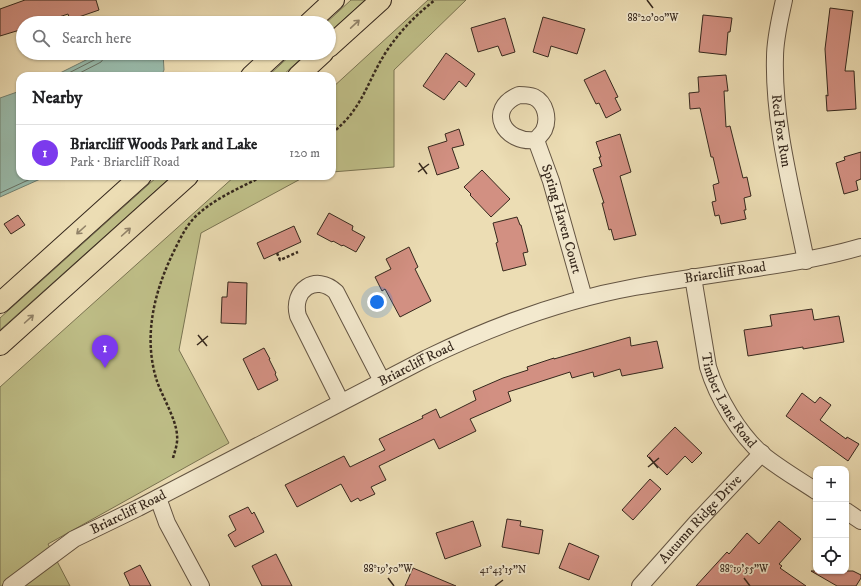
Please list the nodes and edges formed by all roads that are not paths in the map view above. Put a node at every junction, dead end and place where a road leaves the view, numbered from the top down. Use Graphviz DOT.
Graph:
graph roads {
  1 [pos="334,0"];
  2 [pos="381,0"];
  3 [pos="784,0"];
  4 [pos="317,16"];
  5 [pos="336,42"];
  6 [pos="268,60"];
  7 [pos="315,60"];
  8 [pos="255,72"];
  9 [pos="302,72"];
  10 [pos="536,140"];
  11 [pos="137,180"];
  12 [pos="184,180"];
  13 [pos="861,248"];
  14 [pos="806,260"];
  15 [pos="693,277"];
  16 [pos="584,298"];
  17 [pos="0,303"];
  18 [pos="0,345"];
  19 [pos="382,382"];
  20 [pos="341,402"];
  21 [pos="762,453"];
  22 [pos="813,489"];
  23 [pos="158,498"];
  24 [pos="849,513"];
  25 [pos="861,521"];
  26 [pos="11,586"];
  27 [pos="201,586"];
  28 [pos="640,586"];
  1 -- 4 [label="main road"];
  5 -- 2 [label="main road, one-way"];
  3 -- 14 [label="street, Red Fox Run"];
  6 -- 8 [label="main road"];
  7 -- 9 [label="main road"];
  10 -- 16 [label="street, Spring Haven Court"];
  11 -- 17 [label="main road, one-way"];
  18 -- 12 [label="main road, one-way"];
  13 -- 14 [label="street, Briarcliff Road"];
  14 -- 15 [label="street, Briarcliff Road"];
  15 -- 16 [label="street, Briarcliff Road"];
  15 -- 21 [label="street, Timber Lane Road"];
  16 -- 19 [label="street, Briarcliff Road"];
  19 -- 20 [label="street, Briarcliff Road"];
  19 -- 20 [label="street"];
  20 -- 23 [label="street, Briarcliff Road"];
  21 -- 22 [label="street, Timber Lane Road"];
  21 -- 28 [label="street, Autumn Ridge Drive"];
  23 -- 26 [label="street, Briarcliff Road"];
  23 -- 27 [label="street"];
  24 -- 25 [label="street"];
}
